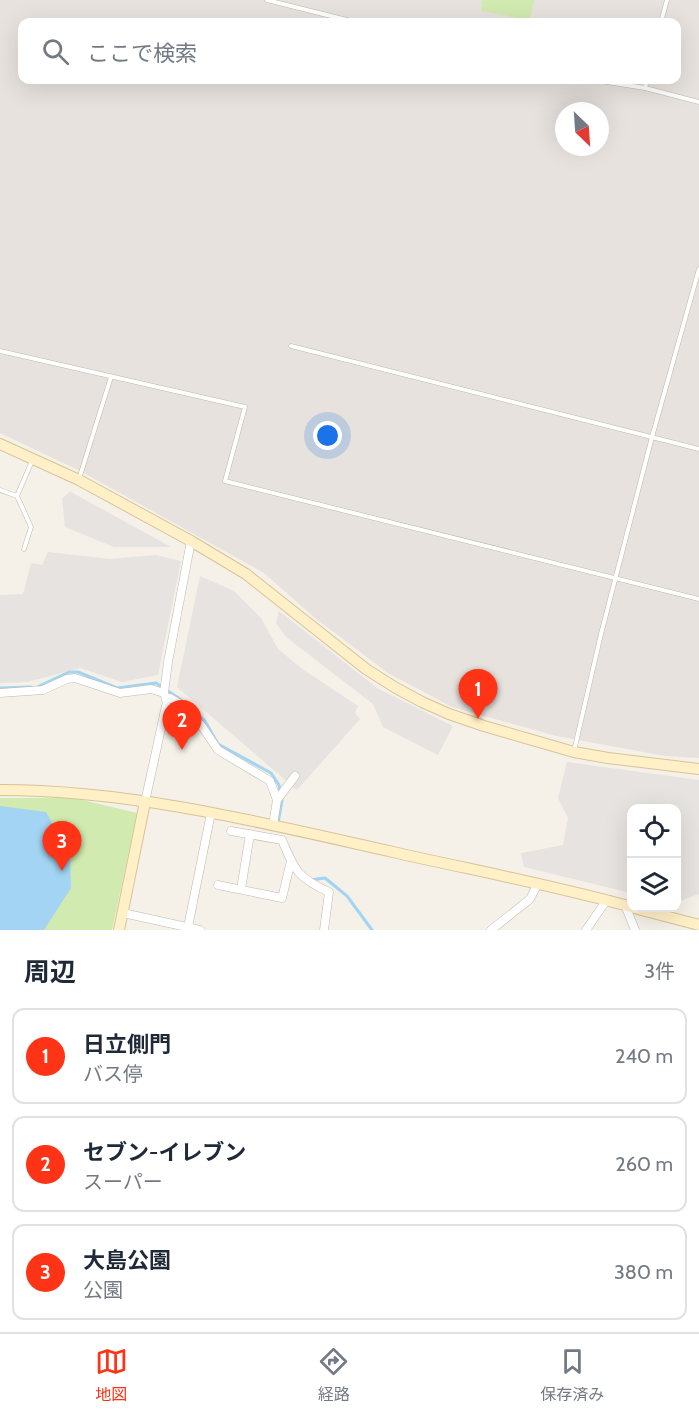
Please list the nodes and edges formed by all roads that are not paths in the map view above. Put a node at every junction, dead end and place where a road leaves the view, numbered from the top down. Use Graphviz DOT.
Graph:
graph roads {
  1 [pos="267,0"];
  2 [pos="667,0"];
  3 [pos="339,18"];
  4 [pos="662,18"];
  5 [pos="620,84"];
  6 [pos="646,84"];
  7 [pos="645,88"];
  8 [pos="699,102"];
  9 [pos="699,269"];
  10 [pos="291,346"];
  11 [pos="0,351"];
  12 [pos="111,377"];
  13 [pos="652,437"];
  14 [pos="0,444"];
  15 [pos="699,449"];
  16 [pos="33,458"];
  17 [pos="78,480"];
  18 [pos="0,490"];
  19 [pos="17,496"];
  20 [pos="191,541"];
  21 [pos="24,549"];
  22 [pos="615,580"];
  23 [pos="699,599"];
  24 [pos="0,693"];
  25 [pos="165,695"];
  26 [pos="574,752"];
  27 [pos="699,769"];
  28 [pos="294,776"];
  29 [pos="0,790"];
  30 [pos="277,800"];
  31 [pos="145,802"];
  32 [pos="211,813"];
  33 [pos="273,825"];
  34 [pos="231,831"];
  35 [pos="250,834"];
  36 [pos="291,861"];
  37 [pos="218,885"];
  38 [pos="537,885"];
  39 [pos="240,889"];
  40 [pos="606,901"];
  41 [pos="627,905"];
  42 [pos="631,912"];
  43 [pos="652,912"];
  44 [pos="123,913"];
  45 [pos="699,925"];
  46 [pos="188,927"];
  47 [pos="118,930"];
  48 [pos="200,930"];
  49 [pos="324,930"];
  50 [pos="491,930"];
  51 [pos="586,930"];
  52 [pos="635,930"];
  1 -- 3 [label="lane"];
  2 -- 4 [label="lane"];
  5 -- 7 [label="lane"];
  6 -- 7 [label="lane"];
  7 -- 8 [label="lane"];
  9 -- 13 [label="lane"];
  10 -- 13 [label="lane"];
  11 -- 12 [label="lane"];
  12 -- 17 [label="lane"];
  12 -- 22 [label="lane"];
  13 -- 15 [label="lane"];
  13 -- 22 [label="lane"];
  14 -- 16 [label="street"];
  16 -- 17 [label="street"];
  16 -- 19 [label="lane"];
  17 -- 20 [label="street"];
  18 -- 19 [label="lane"];
  19 -- 21 [label="lane"];
  20 -- 25 [label="street"];
  20 -- 26 [label="street"];
  22 -- 23 [label="lane"];
  22 -- 26 [label="lane"];
  24 -- 25 [label="street"];
  25 -- 30 [label="street"];
  25 -- 31 [label="street"];
  26 -- 27 [label="street"];
  28 -- 30 [label="street"];
  29 -- 31 [label="street"];
  30 -- 33 [label="street"];
  31 -- 32 [label="street"];
  31 -- 44 [label="street"];
  32 -- 33 [label="street"];
  32 -- 46 [label="street"];
  33 -- 38 [label="street"];
  34 -- 35 [label="street"];
  35 -- 36 [label="street"];
  35 -- 39 [label="street"];
  36 -- 39 [label="street"];
  36 -- 49 [label="street"];
  37 -- 39 [label="street"];
  38 -- 40 [label="street"];
  38 -- 50 [label="street"];
  40 -- 41 [label="street"];
  40 -- 51 [label="street"];
  42 -- 52 [label="street"];
  43 -- 45 [label="street"];
  44 -- 46 [label="street"];
  44 -- 47 [label="street"];
  46 -- 48 [label="street"];
}
